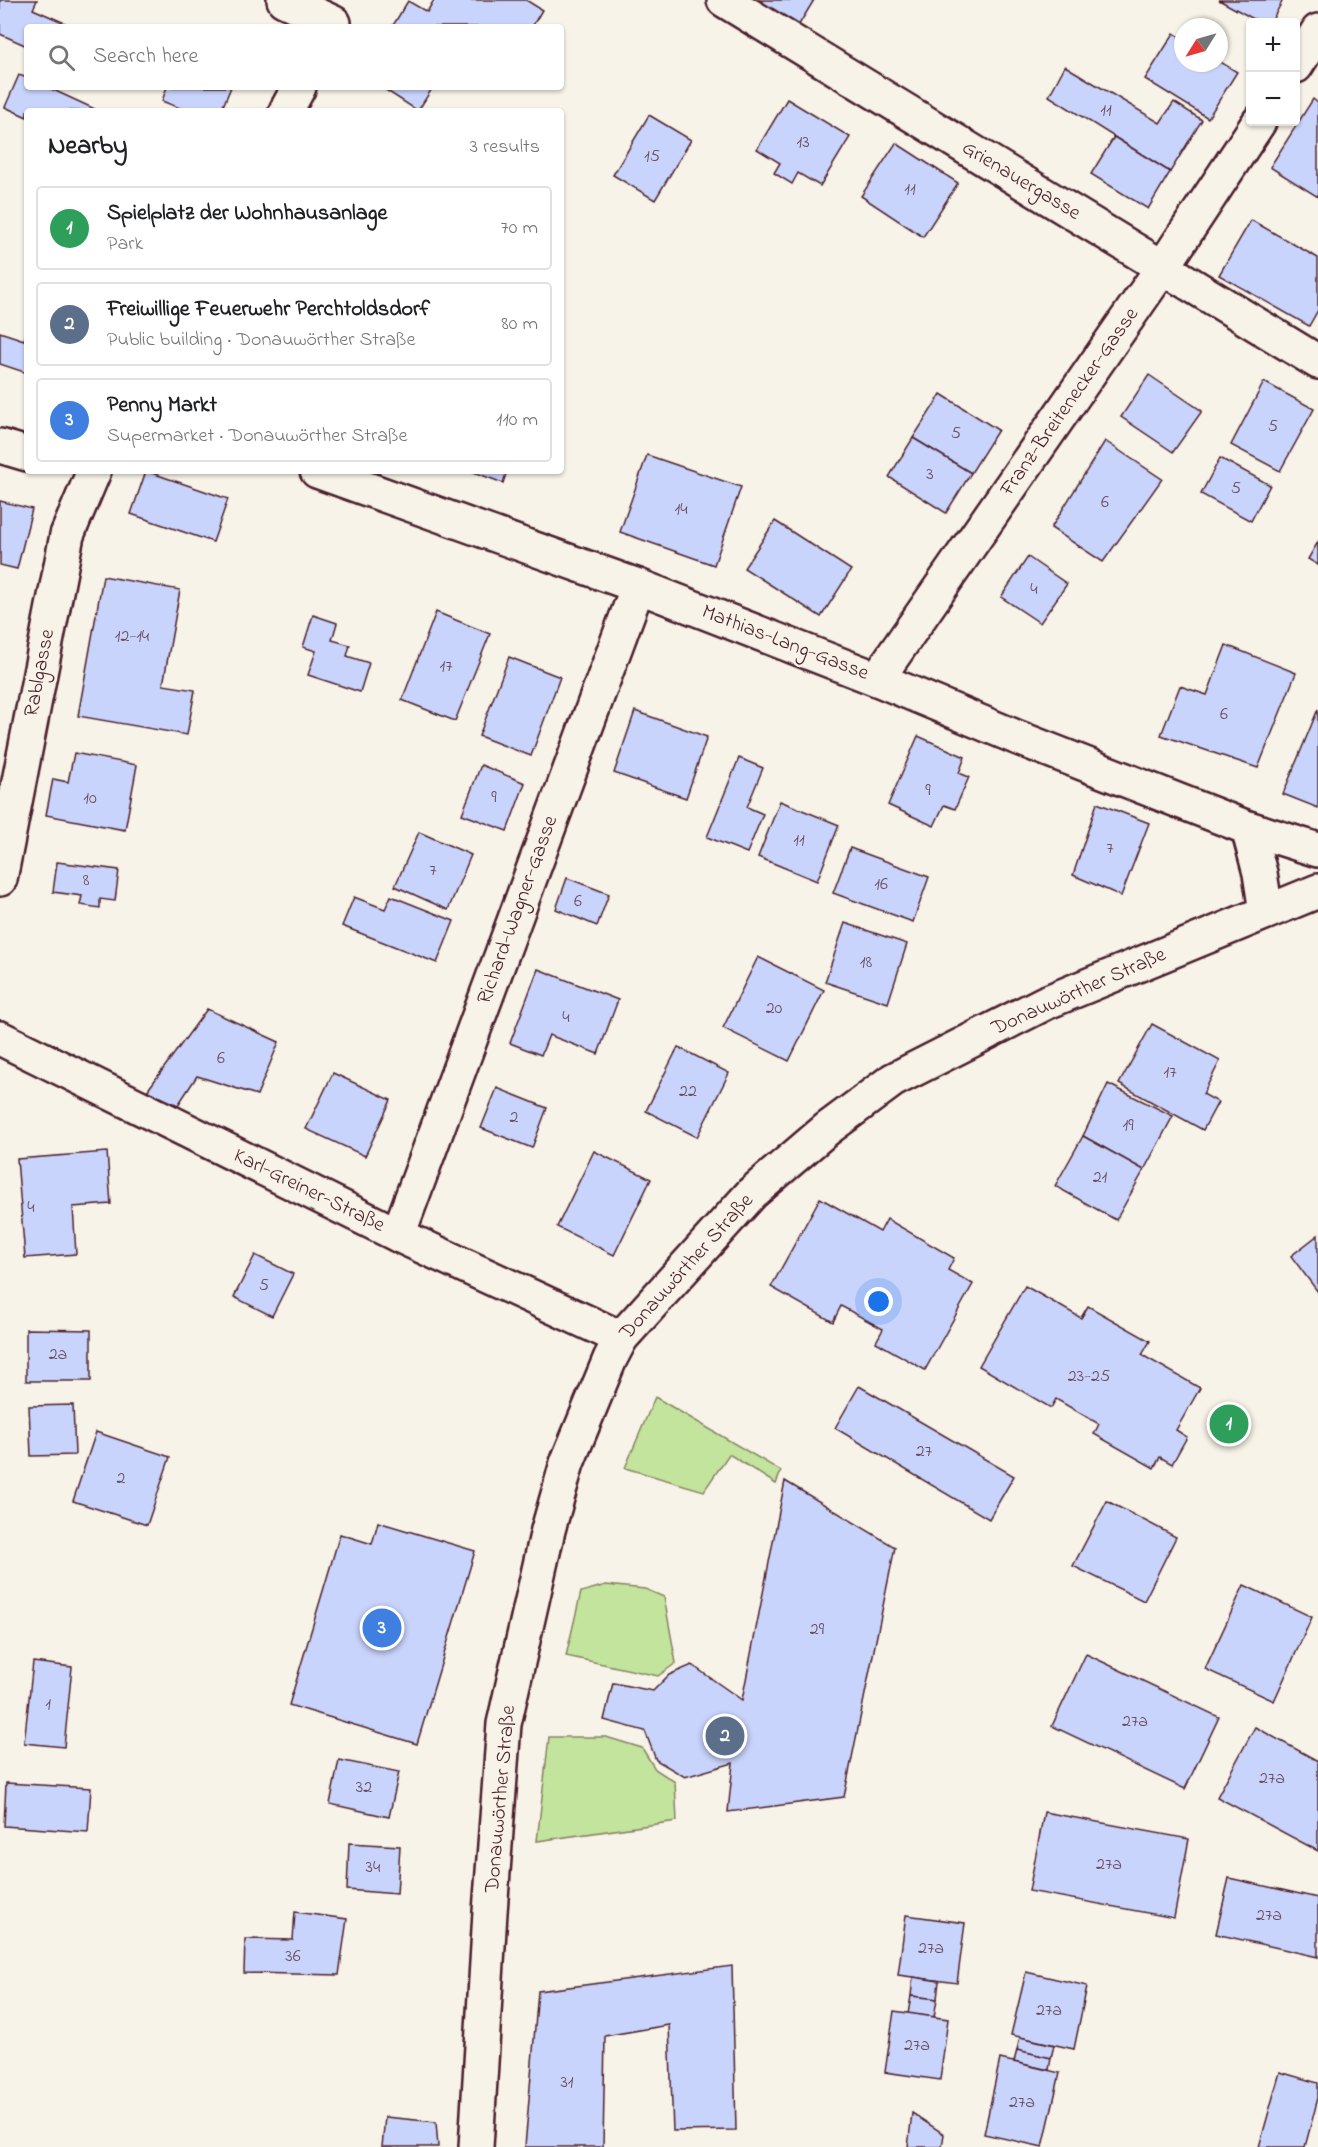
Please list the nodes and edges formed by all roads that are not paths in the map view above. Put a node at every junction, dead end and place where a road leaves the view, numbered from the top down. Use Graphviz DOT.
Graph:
graph roads {
  1 [pos="284,0"];
  2 [pos="724,0"];
  3 [pos="338,17"];
  4 [pos="1318,32"];
  5 [pos="1300,60"];
  6 [pos="297,90"];
  7 [pos="288,108"];
  8 [pos="1256,126"];
  9 [pos="1163,267"];
  10 [pos="1318,362"];
  11 [pos="0,446"];
  12 [pos="24,453"];
  13 [pos="93,474"];
  14 [pos="325,474"];
  15 [pos="638,586"];
  16 [pos="877,679"];
  17 [pos="1248,828"];
  18 [pos="1318,850"];
  19 [pos="0,879"];
  20 [pos="1318,891"];
  21 [pos="1266,912"];
  22 [pos="0,1038"];
  23 [pos="398,1235"];
  24 [pos="621,1338"];
  25 [pos="476,2147"];
  1 -- 3 [label="street"];
  2 -- 9 [label="street, Grienauergasse"];
  4 -- 5 [label="street"];
  6 -- 7 [label="street"];
  8 -- 9 [label="street, Franz-Breitenecker-Gasse"];
  9 -- 10 [label="street, Grienauergasse"];
  9 -- 16 [label="street, Franz-Breitenecker-Gasse"];
  11 -- 12 [label="street"];
  13 -- 19 [label="street, Rablgasse"];
  14 -- 15 [label="street, Mathias-Lang-Gasse"];
  15 -- 16 [label="street, Mathias-Lang-Gasse"];
  15 -- 23 [label="street, Richard-Wagner-Gasse"];
  16 -- 17 [label="street, Mathias-Lang-Gasse"];
  17 -- 18 [label="street, Mathias-Lang-Gasse"];
  17 -- 21 [label="street"];
  20 -- 21 [label="street, Donauwörther Straße"];
  21 -- 24 [label="street, Donauwörther Straße"];
  22 -- 23 [label="street, Karl-Greiner-Straße"];
  23 -- 24 [label="street, Karl-Greiner-Straße"];
  24 -- 25 [label="street, Donauwörther Straße"];
}
